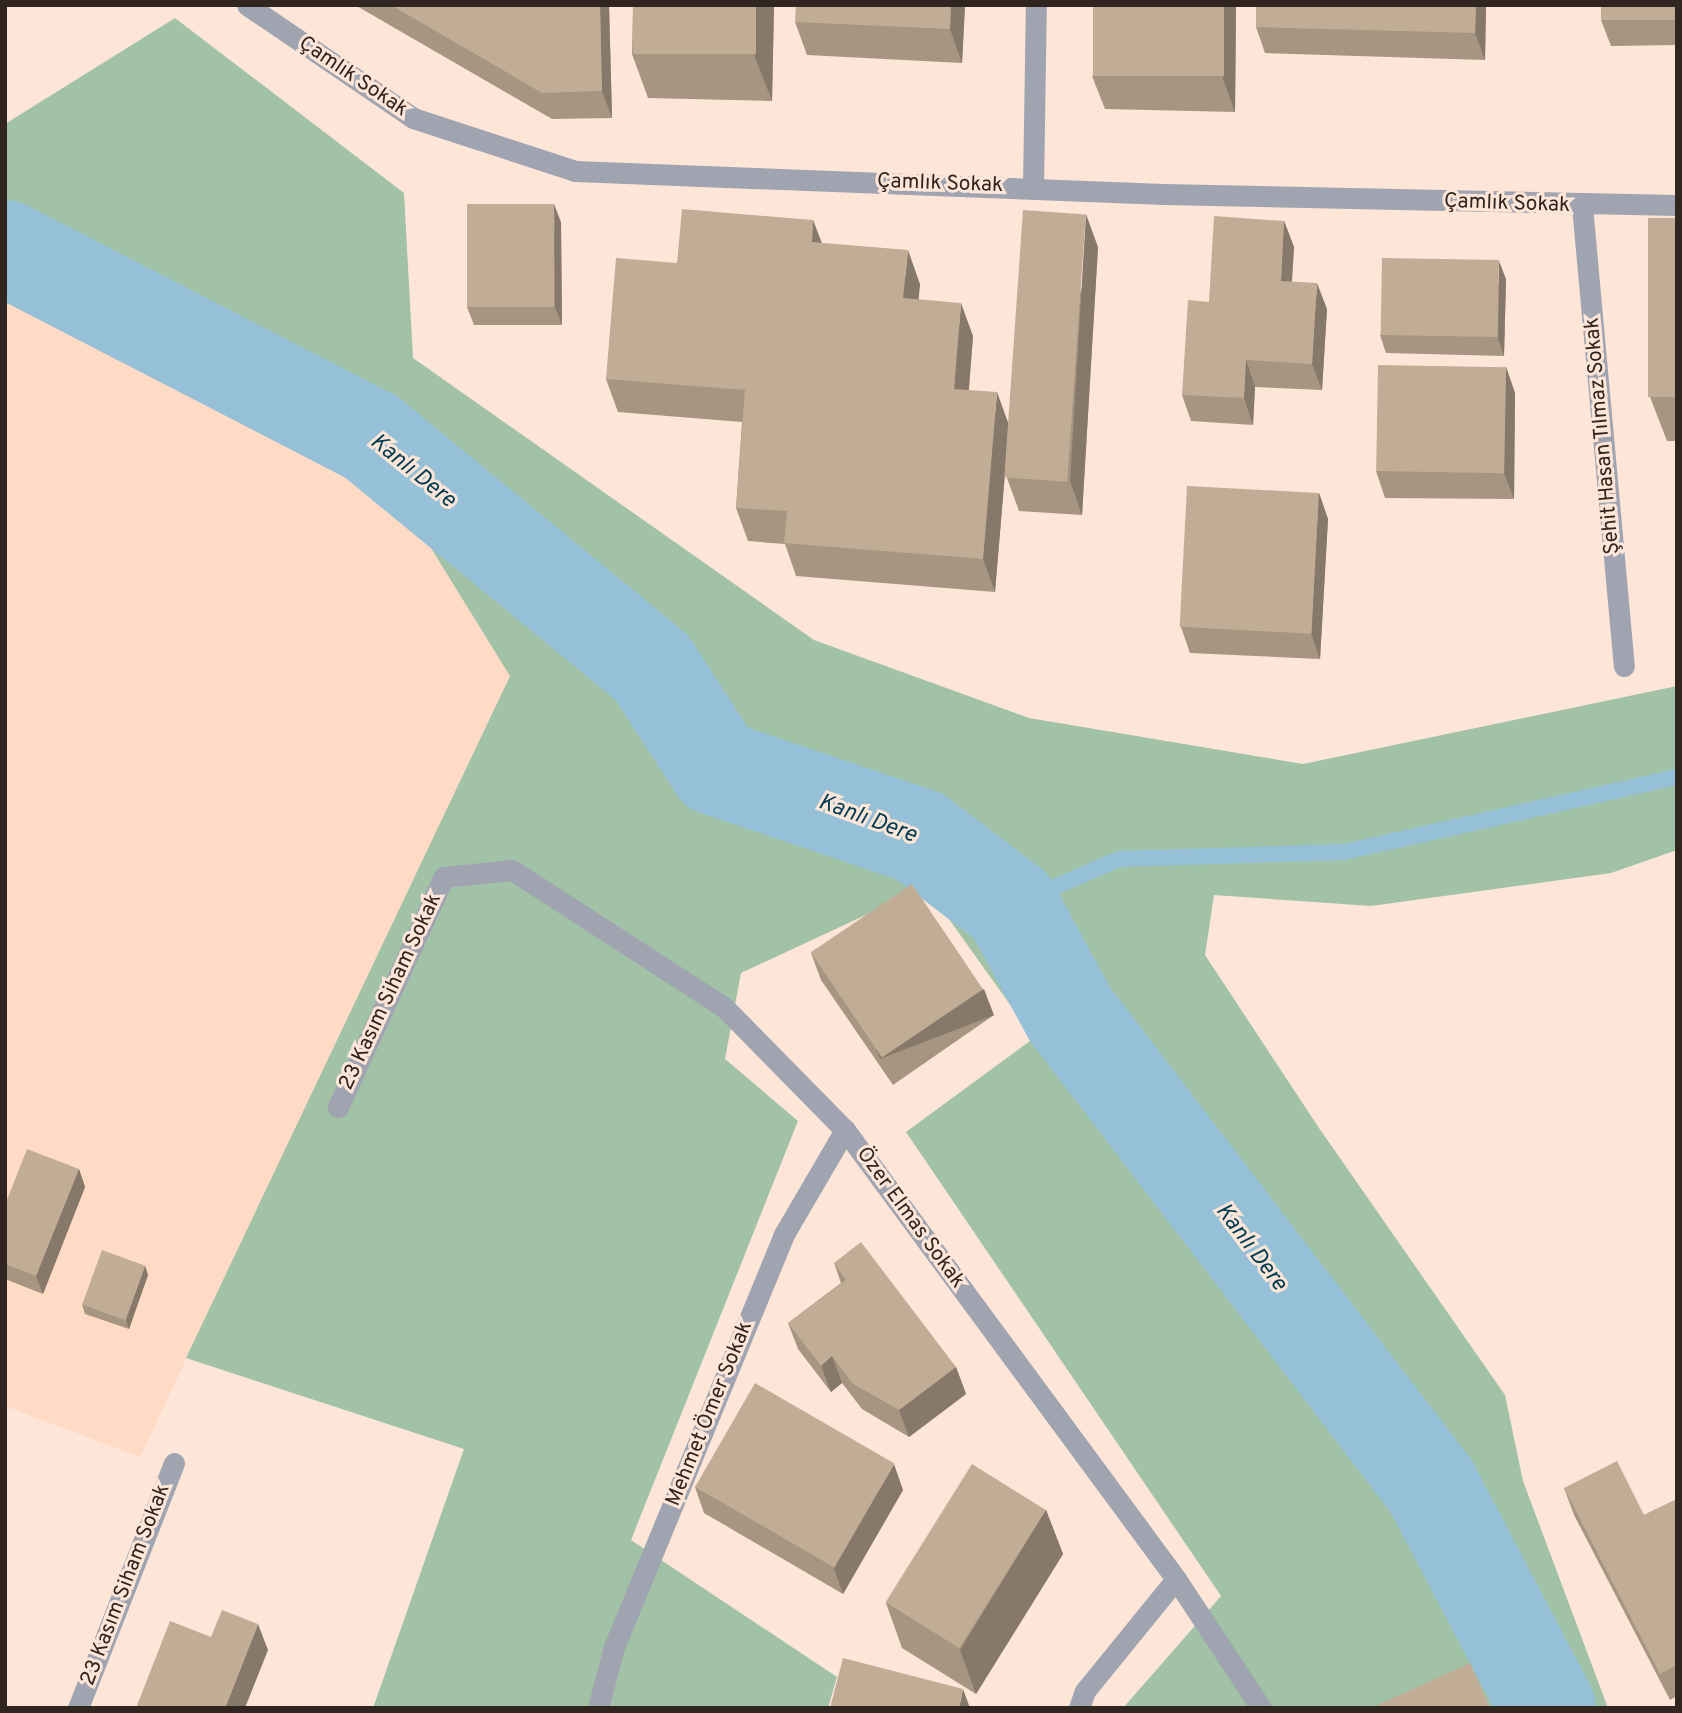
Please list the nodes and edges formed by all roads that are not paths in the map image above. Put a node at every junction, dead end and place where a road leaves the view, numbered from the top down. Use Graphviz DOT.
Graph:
graph roads {
  1 [pos="247,5"];
  2 [pos="1036,5"];
  3 [pos="1033,187"];
  4 [pos="1677,205"];
  5 [pos="1582,206"];
  6 [pos="1624,666"];
  7 [pos="444,877"];
  8 [pos="338,1107"];
  9 [pos="845,1130"];
  10 [pos="174,1463"];
  11 [pos="1176,1579"];
  12 [pos="78,1708"];
  13 [pos="598,1708"];
  14 [pos="1079,1708"];
  15 [pos="1261,1708"];
  1 -- 3 [label="street, Çamlık Sokak"];
  2 -- 3 [label="street"];
  3 -- 5 [label="street, Çamlık Sokak"];
  4 -- 5 [label="street, Çamlık Sokak"];
  5 -- 6 [label="street, Şehit Hasan Tılmaz Sokak"];
  7 -- 8 [label="street, 23 Kasım Siham Sokak"];
  7 -- 9 [label="street, Özer Elmas Sokak"];
  9 -- 11 [label="street, Özer Elmas Sokak"];
  9 -- 13 [label="street, Mehmet Ömer Sokak"];
  10 -- 12 [label="street, 23 Kasım Siham Sokak"];
  11 -- 14 [label="street"];
  11 -- 15 [label="street, Özer Elmas Sokak"];
}
